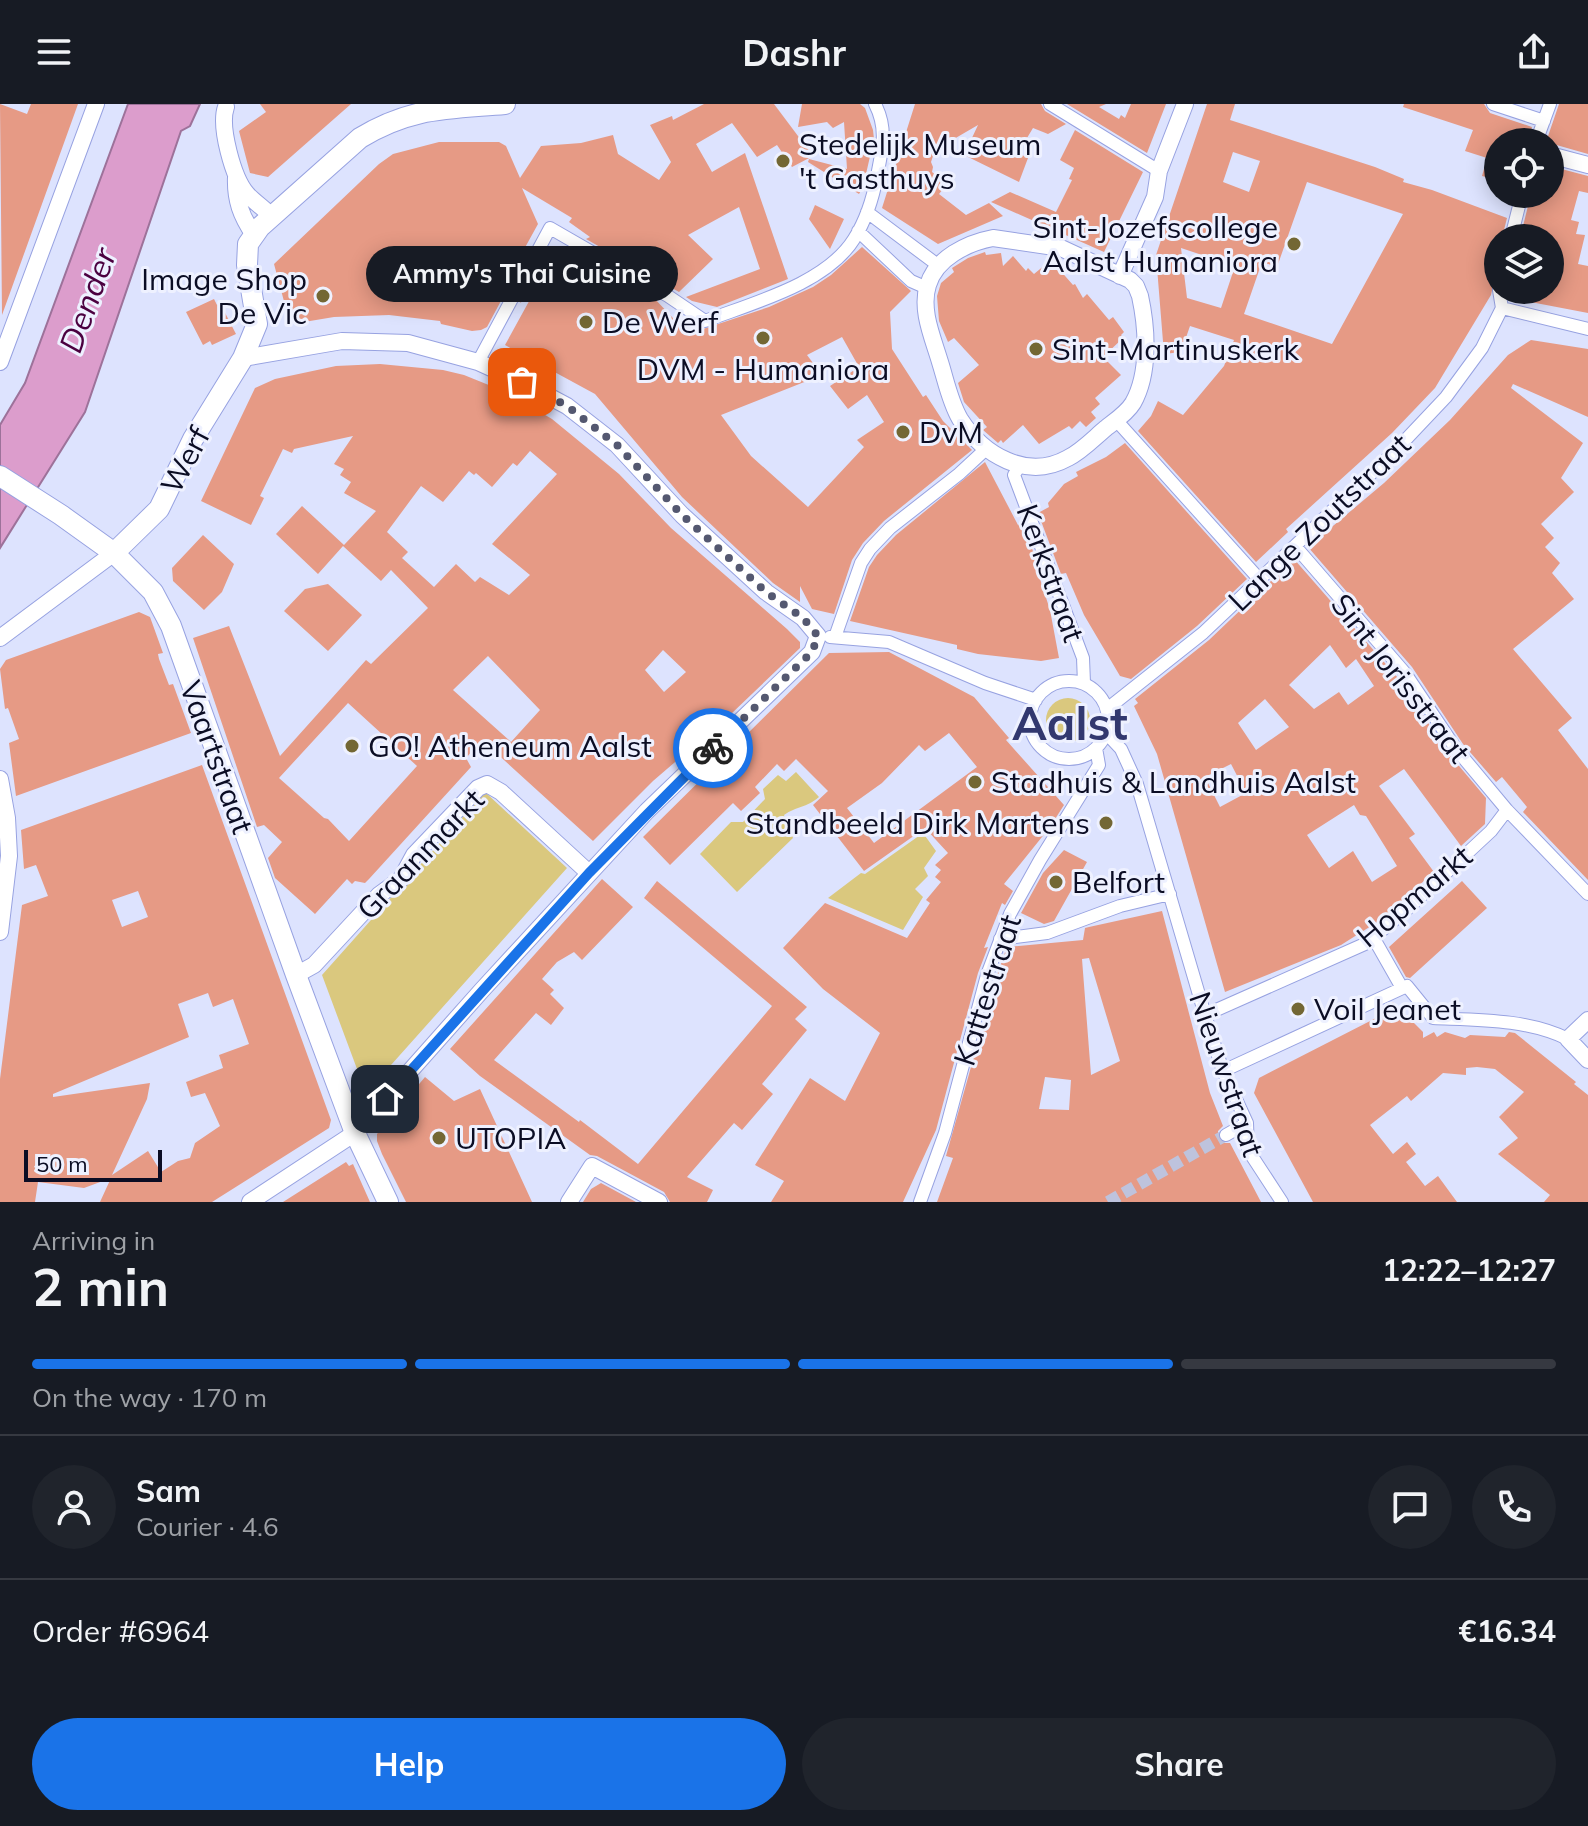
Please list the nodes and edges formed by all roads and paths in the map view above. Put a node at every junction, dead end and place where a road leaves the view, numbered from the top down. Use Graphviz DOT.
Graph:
graph roads {
  1 [pos="96,104"];
  2 [pos="505,104"];
  3 [pos="1050,104"];
  4 [pos="1185,104"];
  5 [pos="1493,104"];
  6 [pos="1550,104"];
  7 [pos="878,105"];
  8 [pos="226,107"];
  9 [pos="1544,121"];
  10 [pos="1541,128"];
  11 [pos="1564,159"];
  12 [pos="1588,165"];
  13 [pos="1159,171"];
  14 [pos="236,175"];
  15 [pos="867,212"];
  16 [pos="262,226"];
  17 [pos="858,231"];
  18 [pos="939,266"];
  19 [pos="1120,276"];
  20 [pos="927,288"];
  21 [pos="1501,304"];
  22 [pos="1502,308"];
  23 [pos="1588,329"];
  24 [pos="243,358"];
  25 [pos="0,362"];
  26 [pos="478,362"];
  27 [pos="1116,420"];
  28 [pos="986,449"];
  29 [pos="1020,465"];
  30 [pos="0,476"];
  31 [pos="1295,546"];
  32 [pos="114,553"];
  33 [pos="1260,580"];
  34 [pos="826,636"];
  35 [pos="0,638"];
  36 [pos="1084,683"];
  37 [pos="1036,700"];
  38 [pos="1107,709"];
  39 [pos="1106,733"];
  40 [pos="1096,748"];
  41 [pos="0,779"];
  42 [pos="1507,810"];
  43 [pos="589,873"];
  44 [pos="1170,894"];
  45 [pos="1588,894"];
  46 [pos="0,932"];
  47 [pos="1373,937"];
  48 [pos="1000,939"];
  49 [pos="296,975"];
  50 [pos="1402,988"];
  51 [pos="1205,1015"];
  52 [pos="1588,1020"];
  53 [pos="1568,1039"];
  54 [pos="1588,1060"];
  55 [pos="1223,1071"];
  56 [pos="1247,1123"];
  57 [pos="355,1133"];
  58 [pos="1226,1135"];
  59 [pos="250,1202"];
  60 [pos="388,1202"];
  61 [pos="569,1202"];
  62 [pos="659,1202"];
  63 [pos="920,1202"];
  64 [pos="1282,1202"];
  1 -- 25 [label="street"];
  2 -- 16 [label="street"];
  3 -- 13 [label="street"];
  4 -- 13 [label="street"];
  5 -- 9 [label="street"];
  6 -- 9 [label="street"];
  7 -- 15 [label="street"];
  8 -- 14 [label="street"];
  9 -- 10 [label="street"];
  11 -- 12 [label="street"];
  13 -- 19 [label="street"];
  14 -- 16 [label="street"];
  14 -- 16 [label="street"];
  15 -- 17 [label="street"];
  15 -- 18 [label="street"];
  16 -- 24 [label="street, Werf"];
  17 -- 20 [label="street"];
  17 -- 26 [label="street"];
  18 -- 19 [label="street"];
  18 -- 20 [label="street"];
  19 -- 27 [label="street"];
  20 -- 28 [label="street"];
  21 -- 22 [label="street"];
  22 -- 23 [label="street"];
  22 -- 31 [label="street, Lange Zoutstraat"];
  24 -- 26 [label="street"];
  24 -- 32 [label="street, Werf"];
  26 -- 34 [label="street"];
  27 -- 29 [label="street"];
  27 -- 33 [label="street"];
  28 -- 29 [label="street"];
  28 -- 34 [label="street"];
  29 -- 36 [label="street, Kerkstraat"];
  30 -- 32 [label="street"];
  31 -- 33 [label="street, Lange Zoutstraat"];
  31 -- 42 [label="street, Sint Jorisstraat"];
  32 -- 35 [label="street"];
  32 -- 49 [label="street, Vaartstraat"];
  33 -- 38 [label="street, Lange Zoutstraat"];
  34 -- 37 [label="street"];
  34 -- 43 [label="street"];
  36 -- 37 [label="street"];
  36 -- 38 [label="street"];
  37 -- 40 [label="street"];
  38 -- 39 [label="street"];
  39 -- 40 [label="street"];
  39 -- 44 [label="street, Nieuwstraat"];
  40 -- 48 [label="street, Kattestraat"];
  41 -- 46 [label="street"];
  42 -- 45 [label="street"];
  42 -- 47 [label="street, Hopmarkt"];
  43 -- 49 [label="street, Graanmarkt"];
  43 -- 57 [label="street"];
  44 -- 48 [label="street"];
  44 -- 51 [label="street, Nieuwstraat"];
  47 -- 50 [label="street"];
  47 -- 51 [label="street, Hopmarkt"];
  48 -- 63 [label="street, Kattestraat"];
  49 -- 57 [label="street"];
  50 -- 53 [label="street"];
  50 -- 55 [label="street, Hopmarkt"];
  51 -- 55 [label="street, Nieuwstraat"];
  52 -- 53 [label="street"];
  53 -- 54 [label="street"];
  55 -- 56 [label="street, Nieuwstraat"];
  56 -- 58 [label="street"];
  56 -- 64 [label="street, Nieuwstraat"];
  57 -- 59 [label="street"];
  57 -- 60 [label="street"];
  61 -- 62 [label="street"];
}
